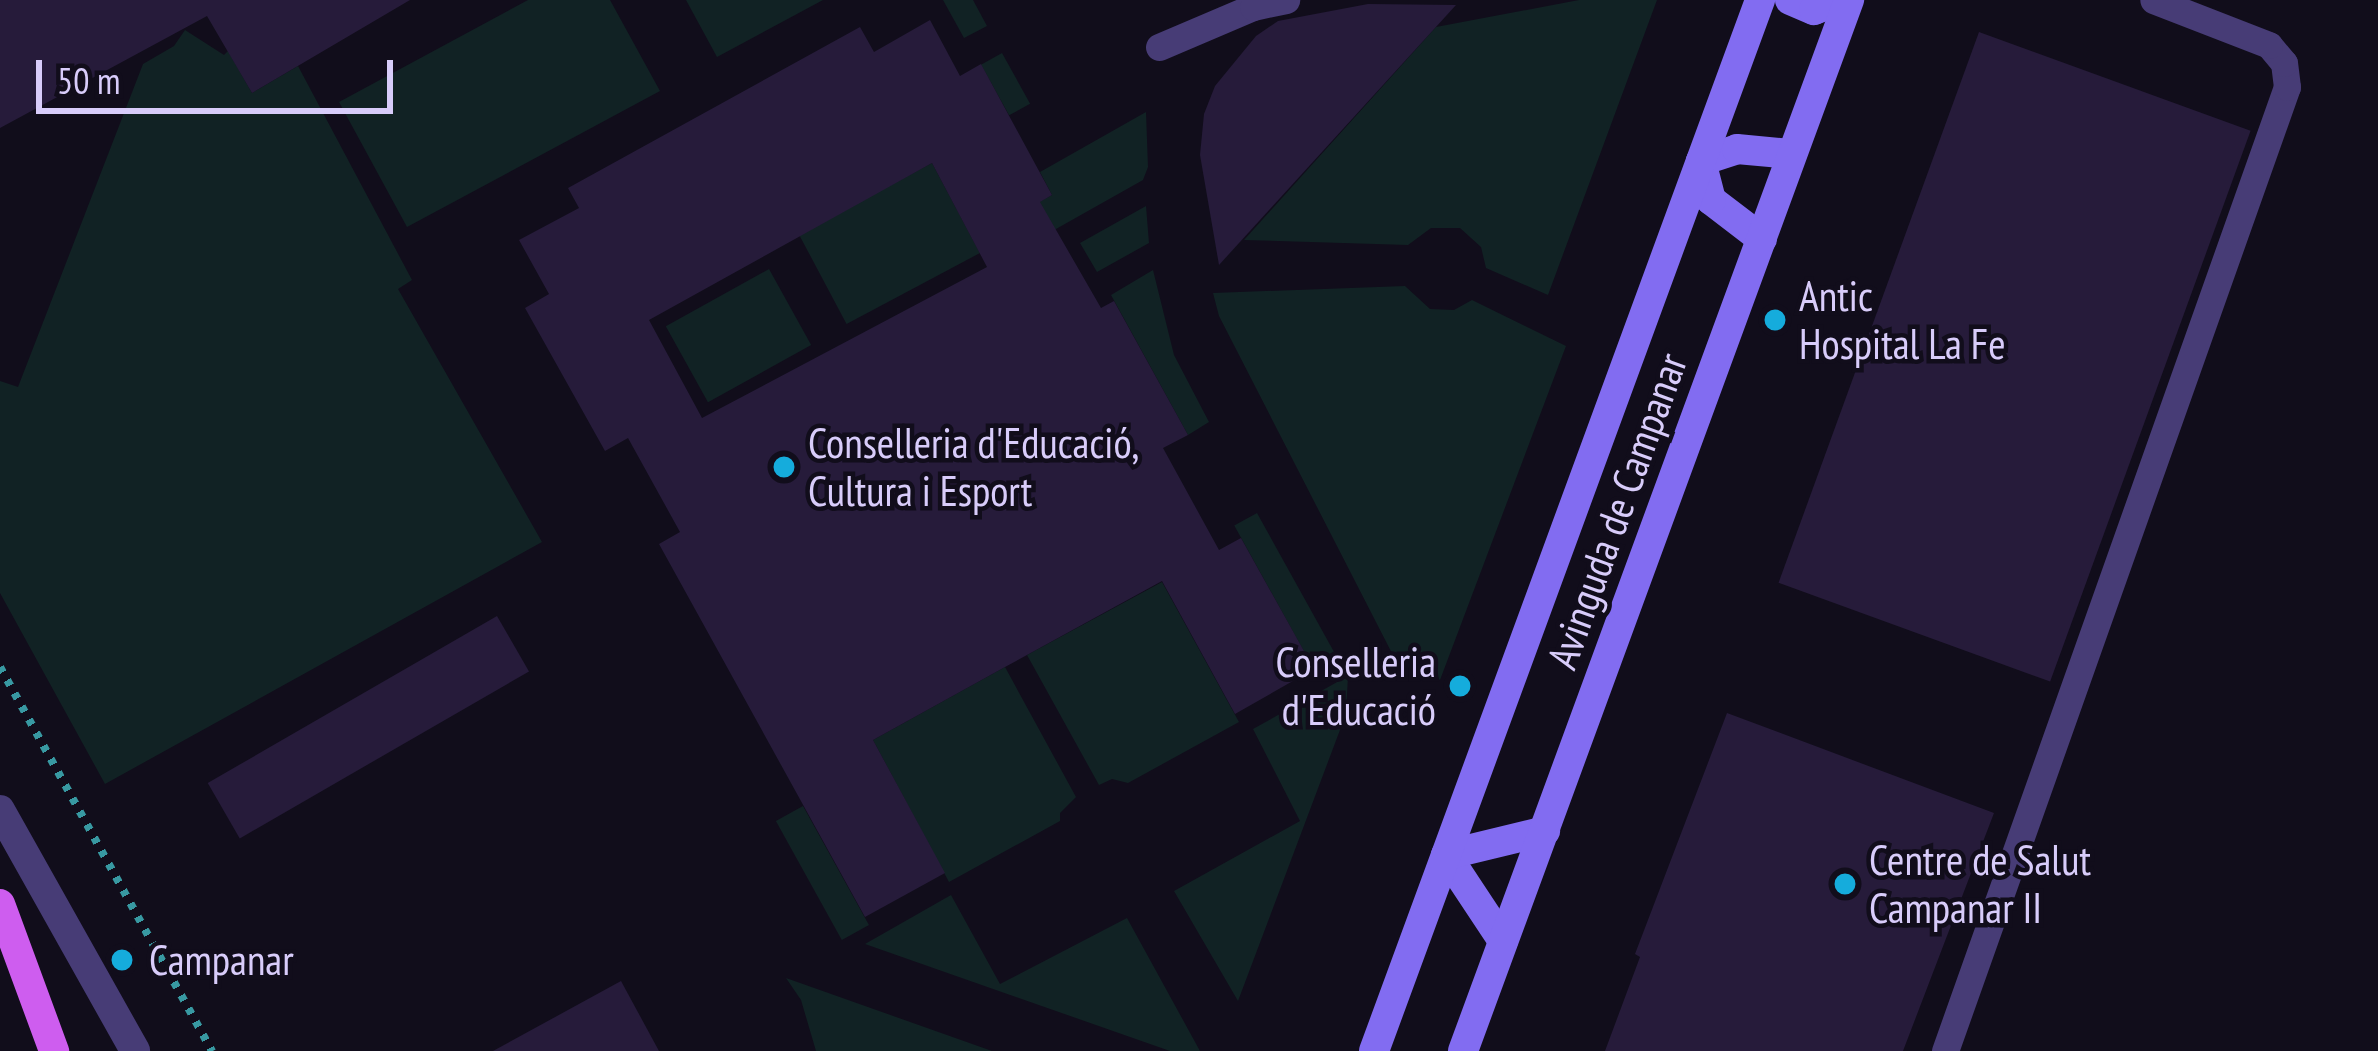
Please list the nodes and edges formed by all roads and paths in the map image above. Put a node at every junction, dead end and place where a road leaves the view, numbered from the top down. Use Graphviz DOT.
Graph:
graph roads {
  1 [pos="1286,0"];
  2 [pos="1760,0"];
  3 [pos="1790,0"];
  4 [pos="1846,0"];
  5 [pos="2153,0"];
  6 [pos="1159,47"];
  7 [pos="1791,154"];
  8 [pos="1701,161"];
  9 [pos="1762,239"];
  10 [pos="0,667"];
  11 [pos="0,810"];
  12 [pos="1545,831"];
  13 [pos="1446,855"];
  14 [pos="0,904"];
  15 [pos="1503,941"];
  16 [pos="54,1051"];
  17 [pos="135,1051"];
  18 [pos="212,1051"];
  19 [pos="1374,1051"];
  20 [pos="1463,1051"];
  21 [pos="1945,1051"];
  1 -- 6 [label="lane"];
  2 -- 8 [label="main road, Avinguda de Campanar"];
  3 -- 4 [label="main road"];
  4 -- 7 [label="main road, Avinguda de Campanar"];
  5 -- 21 [label="lane"];
  7 -- 8 [label="main road"];
  7 -- 9 [label="main road, Avinguda de Campanar"];
  8 -- 9 [label="main road"];
  8 -- 13 [label="main road, Avinguda de Campanar"];
  9 -- 12 [label="main road, Avinguda de Campanar"];
  10 -- 18 [label="path"];
  11 -- 17 [label="street"];
  12 -- 13 [label="main road"];
  12 -- 15 [label="main road, Avinguda de Campanar"];
  13 -- 15 [label="main road"];
  13 -- 19 [label="main road, Avinguda de Campanar"];
  14 -- 16 [label="main road"];
  15 -- 20 [label="main road, Avinguda de Campanar"];
}
